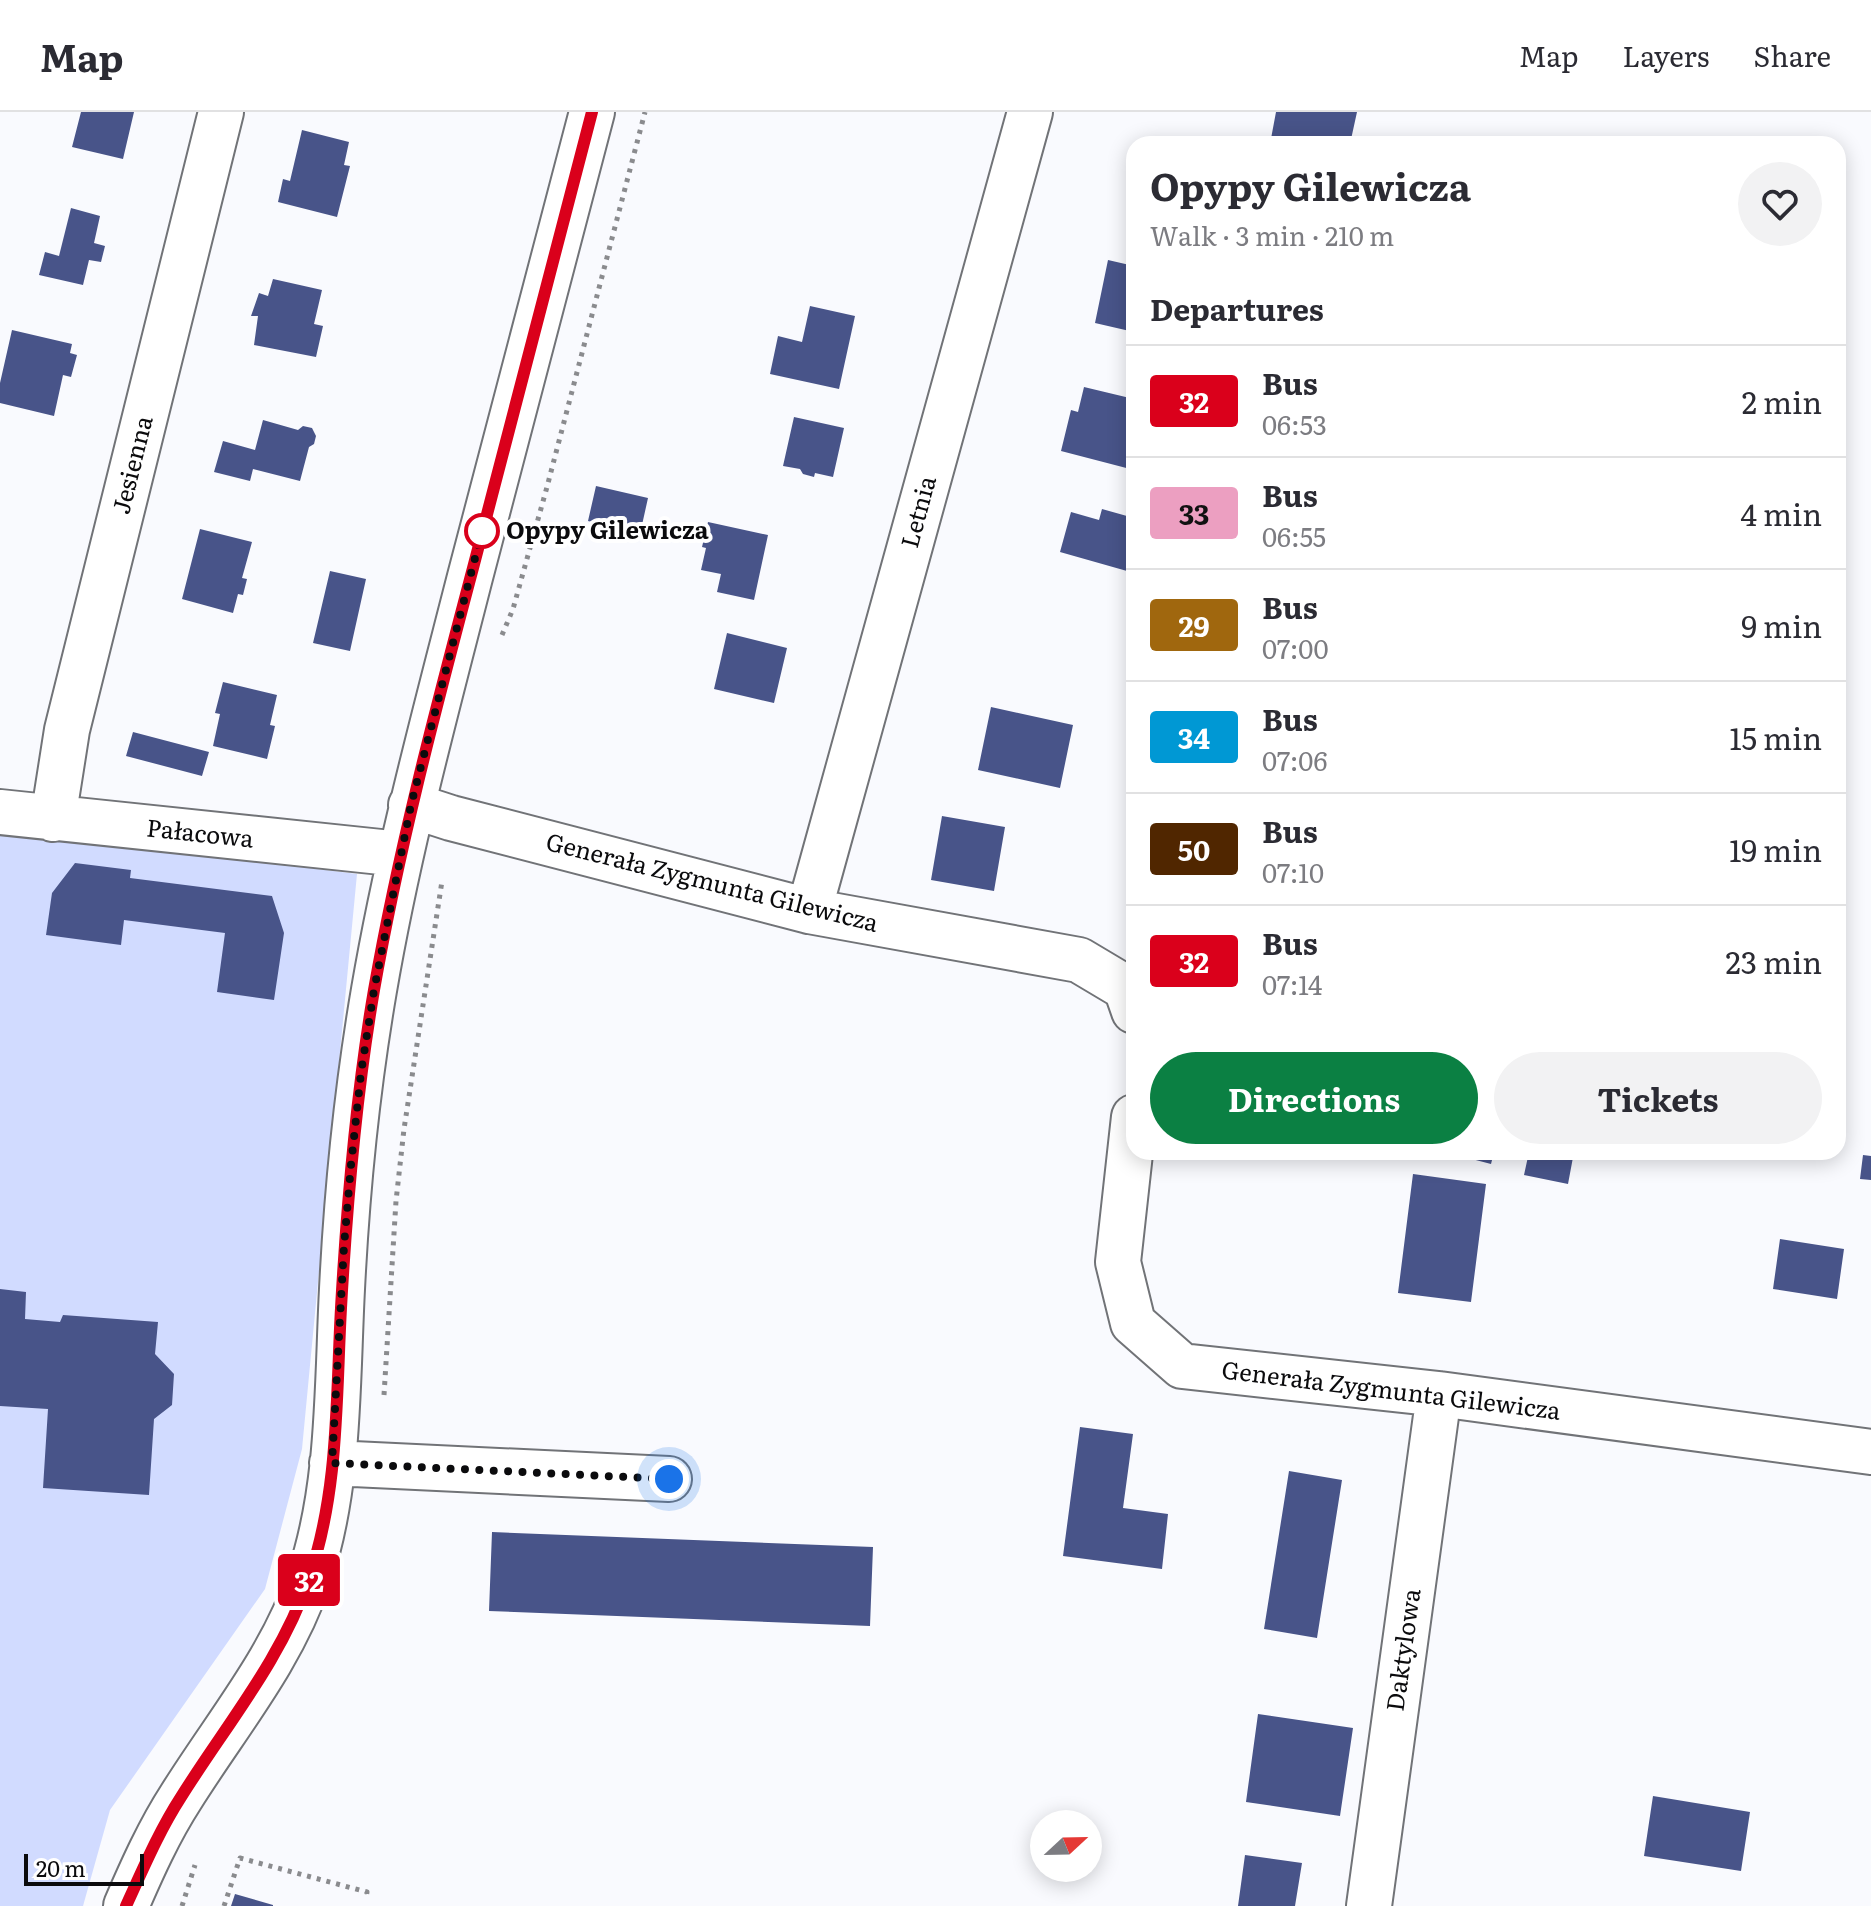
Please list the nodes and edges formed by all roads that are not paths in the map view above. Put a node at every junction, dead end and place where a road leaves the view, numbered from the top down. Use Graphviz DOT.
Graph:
graph roads {
  1 [pos="221,112"];
  2 [pos="592,112"];
  3 [pos="1030,112"];
  4 [pos="411,805"];
  5 [pos="0,812"];
  6 [pos="53,819"];
  7 [pos="400,854"];
  8 [pos="809,911"];
  9 [pos="1126,991"];
  10 [pos="1129,1160"];
  11 [pos="1439,1394"];
  12 [pos="1871,1452"];
  13 [pos="332,1463"];
  14 [pos="669,1479"];
  15 [pos="126,1906"];
  16 [pos="1369,1906"];
  1 -- 6 [label="street, Jesienna"];
  2 -- 4 [label="street"];
  3 -- 8 [label="street, Letnia"];
  4 -- 7 [label="street"];
  4 -- 8 [label="street, Generała Zygmunta Gilewicza"];
  5 -- 6 [label="street, Pałacowa"];
  6 -- 7 [label="street, Pałacowa"];
  7 -- 13 [label="street"];
  8 -- 9 [label="street, Generała Zygmunta Gilewicza"];
  10 -- 11 [label="street, Generała Zygmunta Gilewicza"];
  11 -- 12 [label="street, Generała Zygmunta Gilewicza"];
  11 -- 16 [label="street, Daktylowa"];
  13 -- 14 [label="street"];
  13 -- 15 [label="street"];
}
